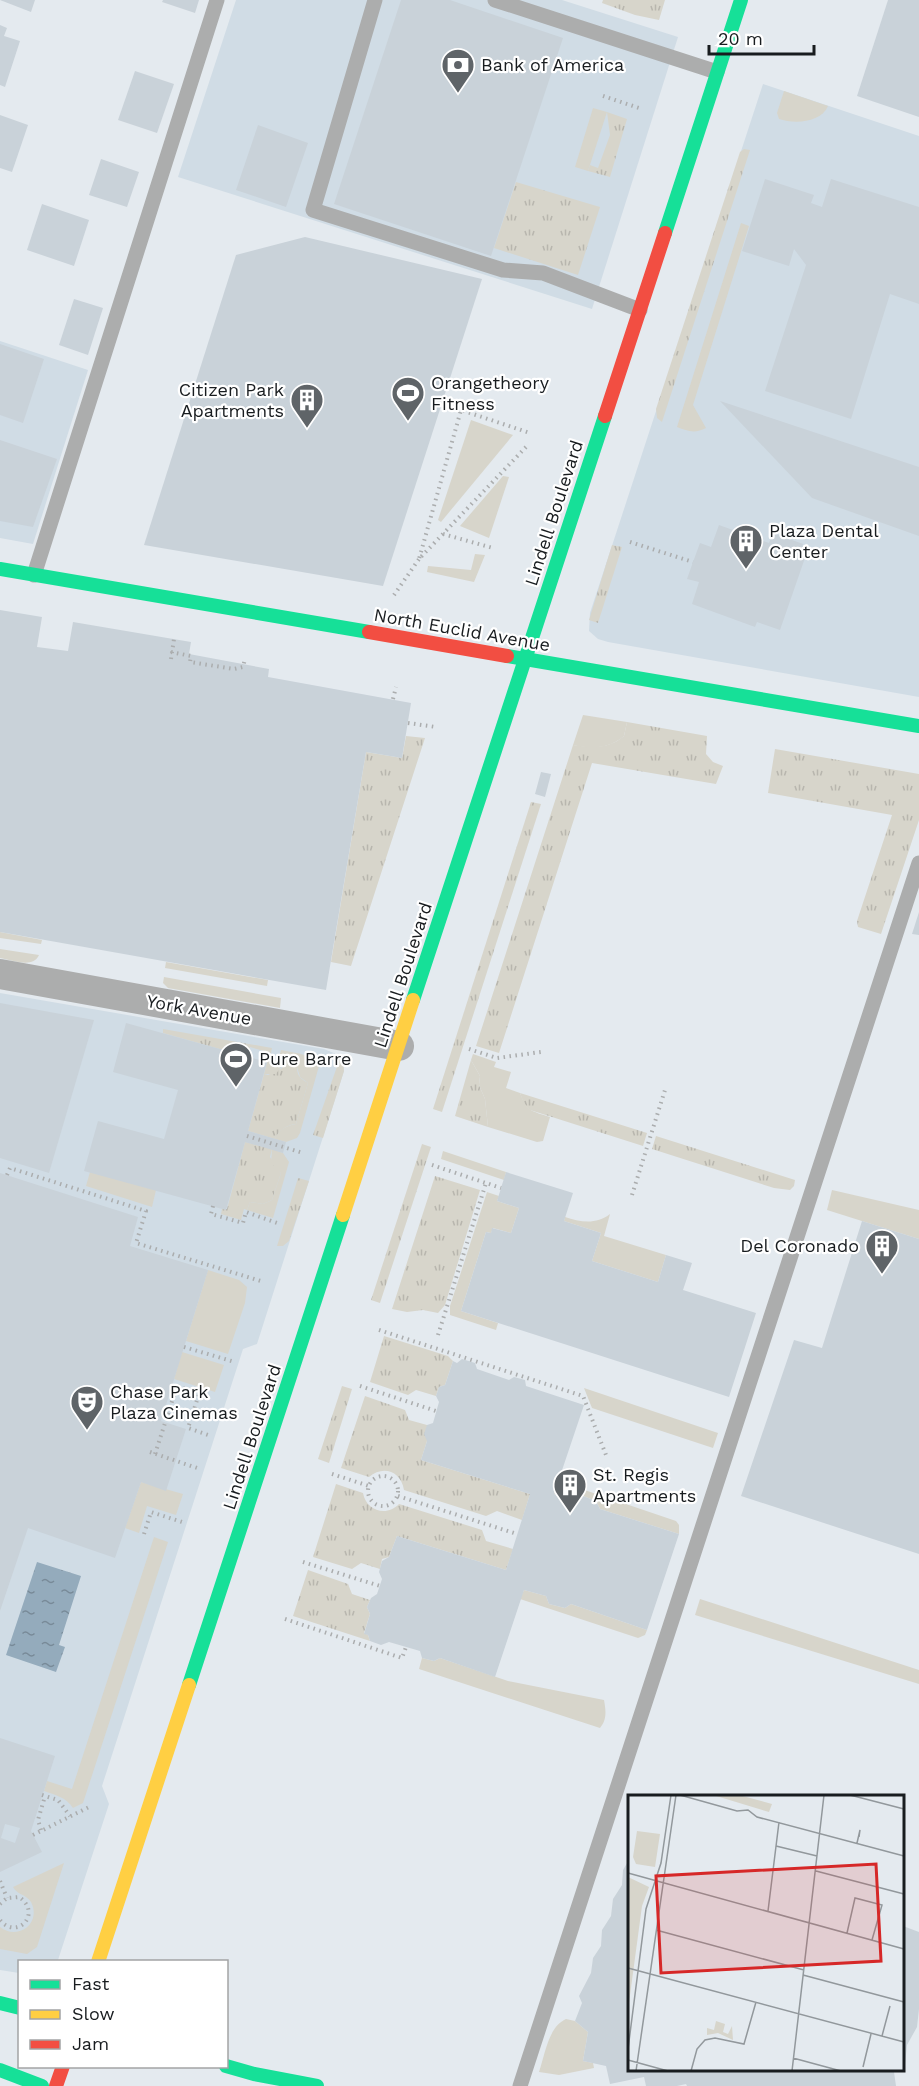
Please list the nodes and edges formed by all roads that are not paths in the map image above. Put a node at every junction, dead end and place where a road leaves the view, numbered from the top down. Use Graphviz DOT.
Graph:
graph roads {
  1 [pos="217,0"];
  2 [pos="375,0"];
  3 [pos="495,0"];
  4 [pos="741,0"];
  5 [pos="717,72"];
  6 [pos="640,310"];
  7 [pos="0,569"];
  8 [pos="34,574"];
  9 [pos="526,659"];
  10 [pos="919,726"];
  11 [pos="919,863"];
  12 [pos="0,974"];
  13 [pos="399,1046"];
  14 [pos="99,1960"];
  15 [pos="0,2003"];
  16 [pos="18,2008"];
  17 [pos="63,2068"];
  18 [pos="228,2068"];
  19 [pos="0,2070"];
  20 [pos="42,2086"];
  21 [pos="56,2086"];
  22 [pos="317,2086"];
  23 [pos="520,2086"];
  1 -- 8 [label="lane"];
  2 -- 6 [label="lane"];
  3 -- 5 [label="lane"];
  4 -- 5 [label="main road, Lindell Boulevard"];
  5 -- 6 [label="main road, Lindell Boulevard"];
  6 -- 9 [label="main road, Lindell Boulevard"];
  7 -- 8 [label="main road, North Euclid Avenue"];
  8 -- 9 [label="main road, North Euclid Avenue"];
  9 -- 10 [label="main road, North Euclid Avenue"];
  9 -- 13 [label="main road, Lindell Boulevard"];
  11 -- 23 [label="lane"];
  12 -- 13 [label="street, York Avenue"];
  13 -- 14 [label="main road, Lindell Boulevard"];
  15 -- 16 [label="main road"];
  17 -- 21 [label="main road"];
  18 -- 22 [label="main road"];
  19 -- 20 [label="main road"];
}
